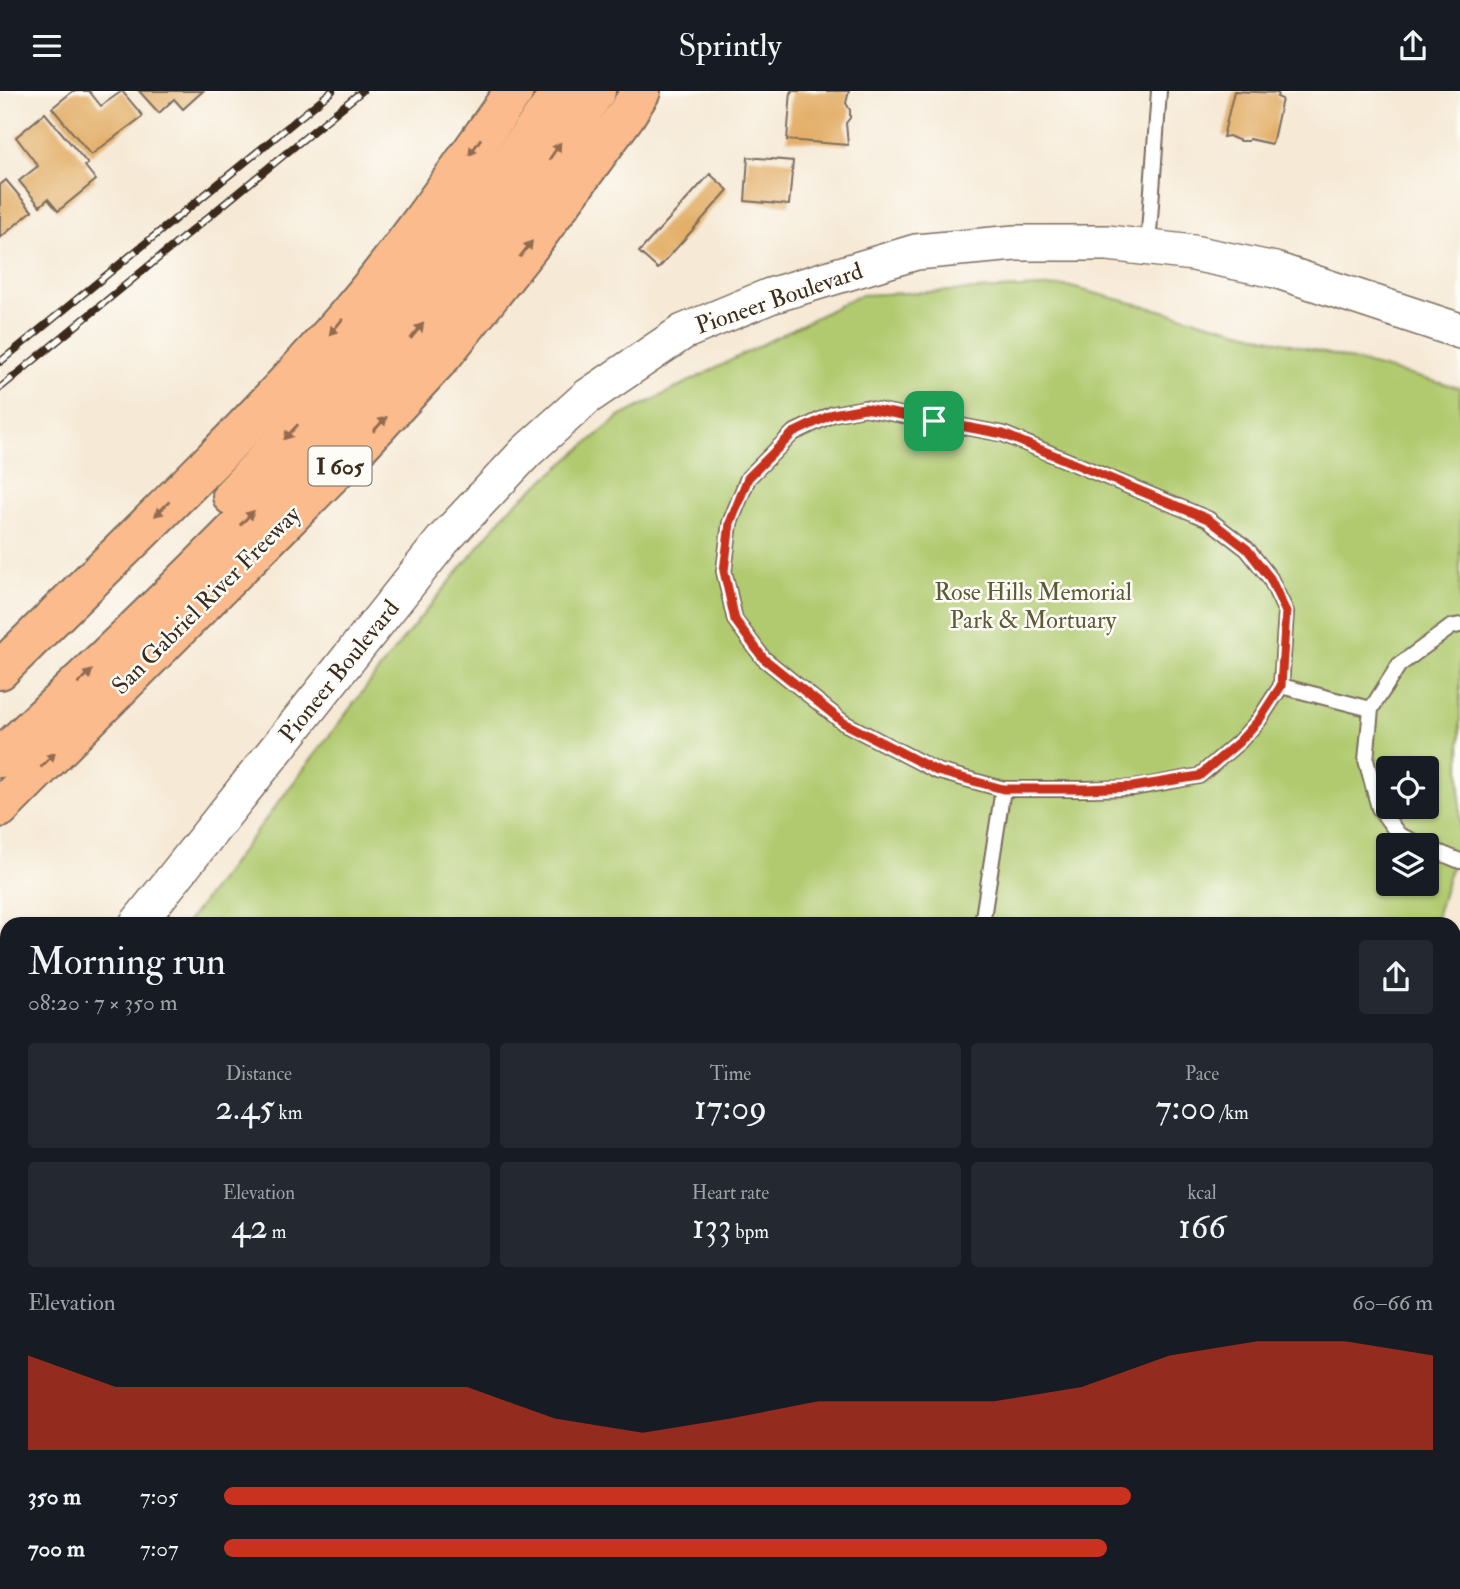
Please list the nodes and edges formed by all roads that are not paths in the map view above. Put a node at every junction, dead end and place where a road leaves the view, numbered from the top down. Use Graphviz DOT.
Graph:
graph roads {
  1 [pos="514,91"];
  2 [pos="562,91"];
  3 [pos="596,91"];
  4 [pos="641,91"];
  5 [pos="1159,91"];
  6 [pos="1148,247"];
  7 [pos="1460,331"];
  8 [pos="1460,625"];
  9 [pos="0,670"];
  10 [pos="1281,686"];
  11 [pos="1371,709"];
  12 [pos="0,726"];
  13 [pos="0,758"];
  14 [pos="1003,789"];
  15 [pos="0,808"];
  16 [pos="1397,833"];
  17 [pos="1439,852"];
  18 [pos="1460,861"];
  19 [pos="143,917"];
  20 [pos="983,917"];
  1 -- 9 [label="highway, one-way"];
  2 -- 12 [label="highway, one-way"];
  13 -- 3 [label="highway, one-way"];
  15 -- 4 [label="highway, San Gabriel River Freeway / I 605, one-way"];
  5 -- 6 [label="lane"];
  6 -- 7 [label="street, Pioneer Boulevard"];
  6 -- 19 [label="street, Pioneer Boulevard"];
  8 -- 11 [label="lane"];
  10 -- 11 [label="lane"];
  10 -- 14 [label="lane"];
  10 -- 14 [label="lane"];
  11 -- 16 [label="lane"];
  14 -- 20 [label="lane"];
  17 -- 18 [label="lane"];
}
